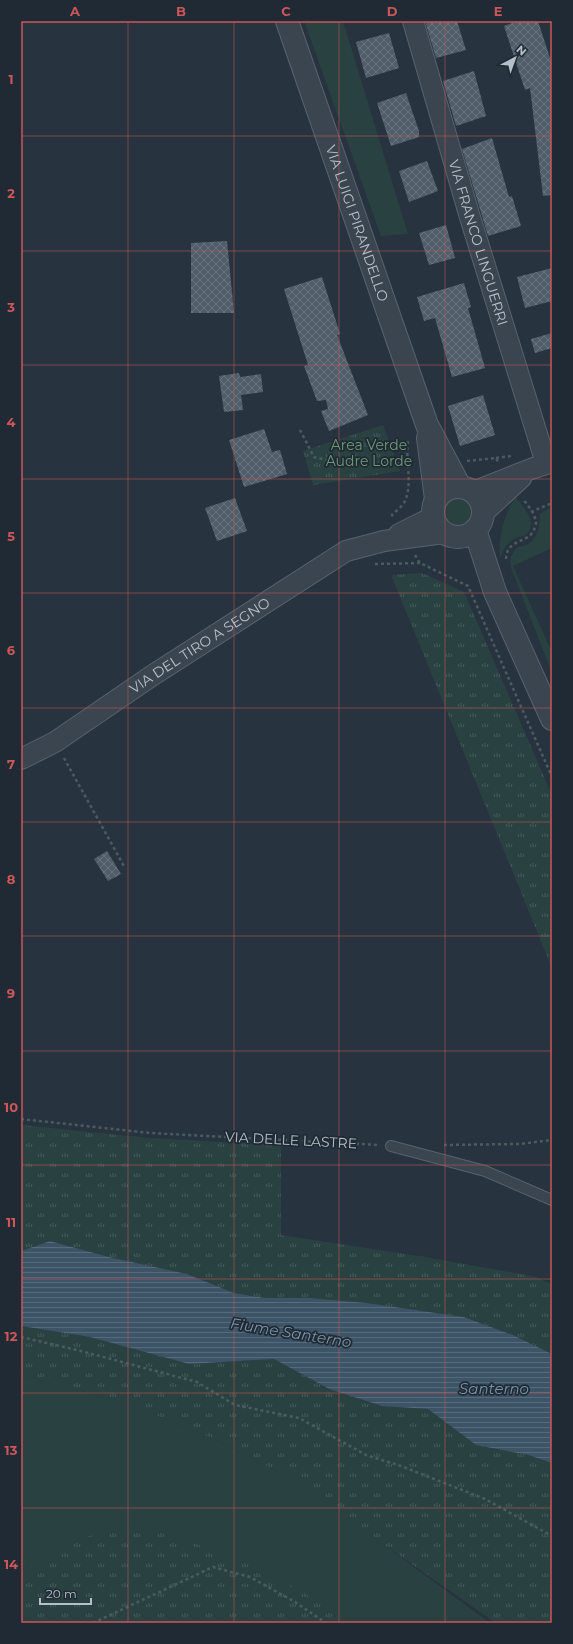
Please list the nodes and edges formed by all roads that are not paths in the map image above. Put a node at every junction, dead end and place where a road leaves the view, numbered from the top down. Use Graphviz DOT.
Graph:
graph roads {
  1 [pos="287,21"];
  2 [pos="413,21"];
  3 [pos="426,425"];
  4 [pos="543,465"];
  5 [pos="466,489"];
  6 [pos="455,521"];
  7 [pos="552,719"];
  8 [pos="21,759"];
  9 [pos="391,1146"];
  10 [pos="552,1200"];
  1 -- 3 [label="street, VIA LUIGI PIRANDELLO"];
  2 -- 4 [label="street, VIA FRANCO LINGUERRI"];
  3 -- 5 [label="street, VIA LUIGI PIRANDELLO"];
  3 -- 6 [label="street, VIA LUIGI PIRANDELLO"];
  4 -- 5 [label="street"];
  4 -- 6 [label="street, VIA DEL TIRO A SEGNO"];
  5 -- 6 [label="street"];
  5 -- 6 [label="street, VIA LUIGI PIRANDELLO"];
  6 -- 7 [label="street, VIA LUIGI PIRANDELLO"];
  6 -- 8 [label="street, VIA DEL TIRO A SEGNO"];
  9 -- 10 [label="lane"];
}
